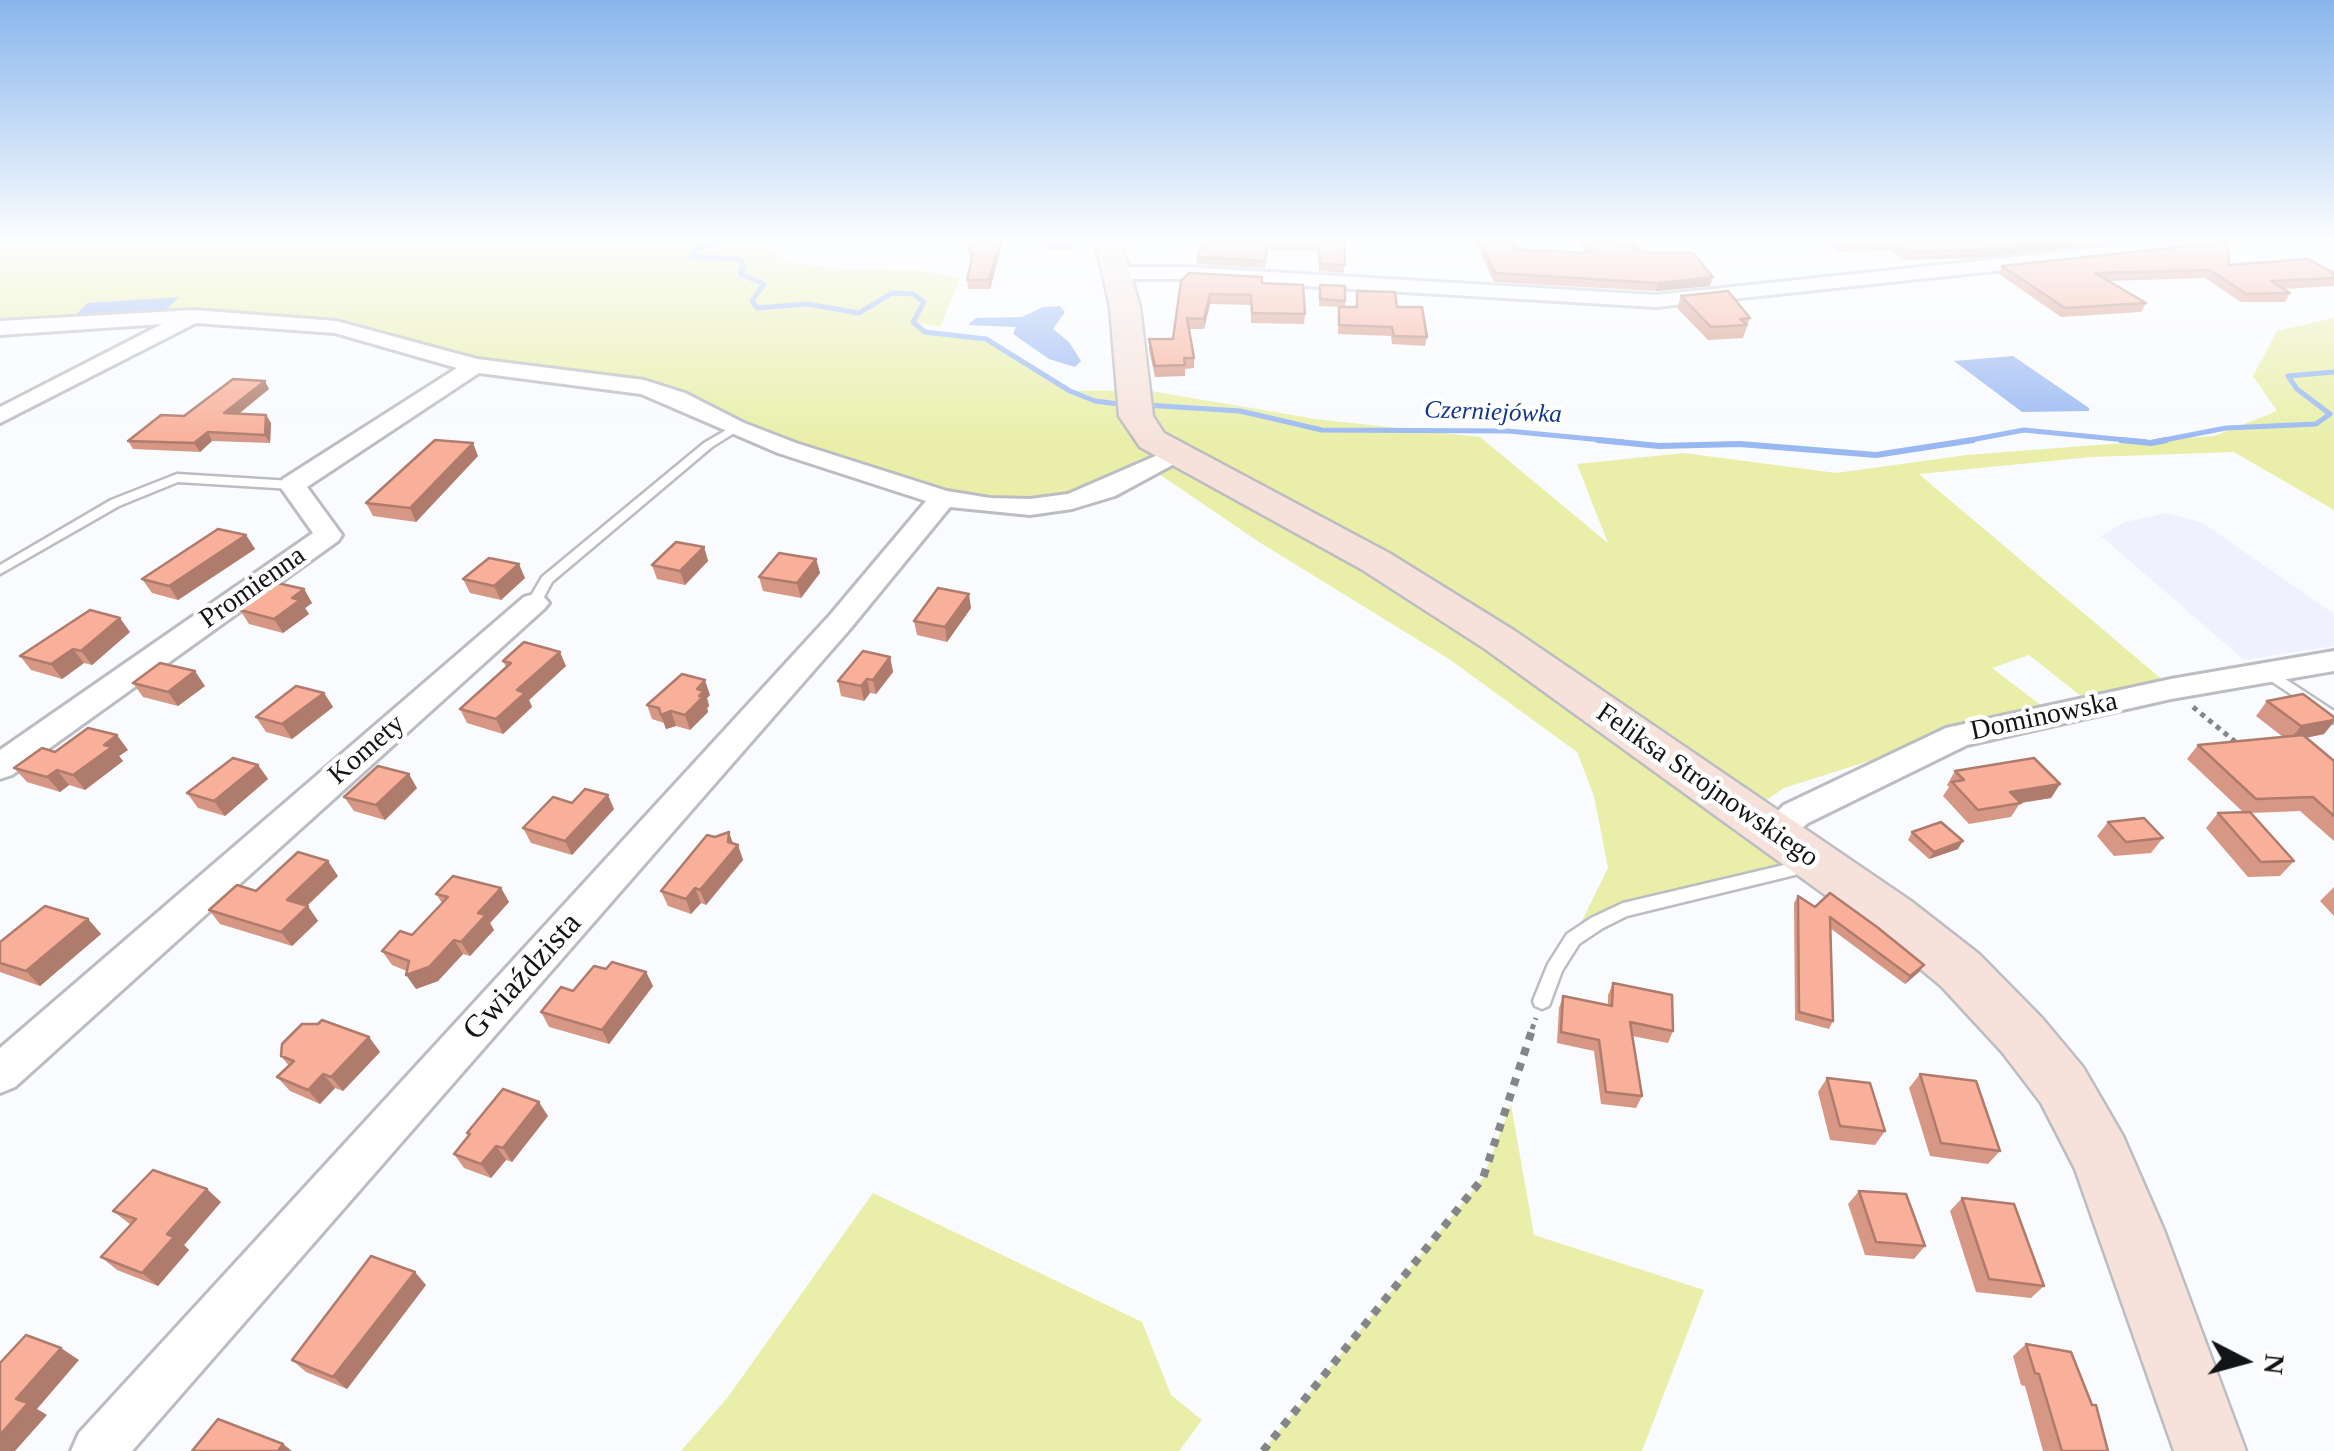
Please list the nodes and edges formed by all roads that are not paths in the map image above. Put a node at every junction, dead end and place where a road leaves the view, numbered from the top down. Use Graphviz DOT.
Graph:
graph roads {
  1 [pos="1125,309"];
  2 [pos="194,316"];
  3 [pos="0,328"];
  4 [pos="475,366"];
  5 [pos="0,416"];
  6 [pos="736,428"];
  7 [pos="1176,456"];
  8 [pos="292,485"];
  9 [pos="943,498"];
  10 [pos="0,570"];
  11 [pos="534,602"];
  12 [pos="2334,661"];
  13 [pos="2267,672"];
  14 [pos="2334,718"];
  15 [pos="0,767"];
  16 [pos="1791,844"];
  17 [pos="1542,1001"];
  18 [pos="0,1074"];
  19 [pos="98,1451"];
  20 [pos="2210,1451"];
  1 -- 7 [label="street, Feliksa Strojnowskiego"];
  2 -- 3 [label="street"];
  2 -- 4 [label="street"];
  2 -- 5 [label="street"];
  4 -- 6 [label="street"];
  4 -- 8 [label="street"];
  6 -- 9 [label="street"];
  6 -- 11 [label="lane, Komety"];
  7 -- 9 [label="street"];
  7 -- 16 [label="street, Feliksa Strojnowskiego"];
  8 -- 10 [label="lane"];
  8 -- 15 [label="street, Promienna"];
  9 -- 19 [label="street, Gwiaździsta"];
  11 -- 18 [label="street, Komety"];
  12 -- 13 [label="street, Dominowska"];
  13 -- 14 [label="lane"];
  13 -- 16 [label="street, Dominowska"];
  16 -- 17 [label="lane"];
  16 -- 20 [label="street, Feliksa Strojnowskiego"];
}
